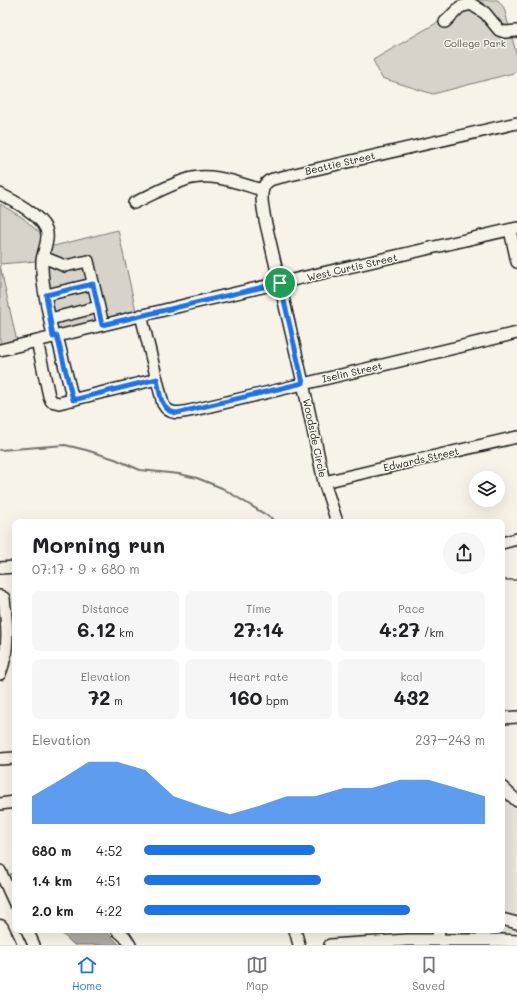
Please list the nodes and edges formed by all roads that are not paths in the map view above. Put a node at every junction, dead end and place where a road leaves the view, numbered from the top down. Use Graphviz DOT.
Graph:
graph roads {
  1 [pos="445,22"];
  2 [pos="517,24"];
  3 [pos="517,32"];
  4 [pos="517,123"];
  5 [pos="262,190"];
  6 [pos="0,194"];
  7 [pos="134,203"];
  8 [pos="513,229"];
  9 [pos="43,257"];
  10 [pos="517,262"];
  11 [pos="280,283"];
  12 [pos="93,284"];
  13 [pos="46,295"];
  14 [pos="98,307"];
  15 [pos="142,315"];
  16 [pos="50,319"];
  17 [pos="102,325"];
  18 [pos="517,333"];
  19 [pos="55,336"];
  20 [pos="37,341"];
  21 [pos="0,350"];
  22 [pos="157,379"];
  23 [pos="303,383"];
  24 [pos="73,400"];
  25 [pos="517,436"];
  26 [pos="324,482"];
  27 [pos="336,519"];
  28 [pos="517,539"];
  29 [pos="505,542"];
  30 [pos="12,567"];
  31 [pos="0,568"];
  32 [pos="0,596"];
  33 [pos="0,674"];
  34 [pos="517,717"];
  35 [pos="505,718"];
  36 [pos="12,758"];
  37 [pos="0,759"];
  38 [pos="505,790"];
  39 [pos="517,801"];
  40 [pos="12,802"];
  41 [pos="0,804"];
  42 [pos="0,871"];
  43 [pos="12,897"];
  44 [pos="505,920"];
  45 [pos="517,923"];
  46 [pos="0,928"];
  47 [pos="28,933"];
  48 [pos="120,933"];
  49 [pos="296,933"];
  50 [pos="389,935"];
  51 [pos="438,935"];
  52 [pos="458,935"];
  53 [pos="517,939"];
  54 [pos="8,945"];
  55 [pos="34,945"];
  56 [pos="130,945"];
  57 [pos="299,945"];
  58 [pos="330,945"];
  1 -- 3 [label="street"];
  2 -- 3 [label="street"];
  4 -- 5 [label="street, Beattie Street"];
  5 -- 7 [label="street"];
  5 -- 11 [label="street"];
  6 -- 9 [label="street"];
  8 -- 10 [label="street"];
  8 -- 11 [label="street, West Curtis Street"];
  9 -- 12 [label="street"];
  9 -- 13 [label="street"];
  11 -- 15 [label="street, West Curtis Street"];
  11 -- 23 [label="street, Woodside Circle"];
  12 -- 13 [label="street"];
  12 -- 14 [label="street"];
  13 -- 16 [label="street"];
  14 -- 16 [label="street"];
  14 -- 17 [label="street"];
  15 -- 17 [label="street, West Curtis Street"];
  15 -- 22 [label="street, Iselin Street"];
  16 -- 19 [label="street"];
  17 -- 19 [label="street, West Curtis Street"];
  18 -- 23 [label="street, Iselin Street"];
  19 -- 20 [label="street, West Curtis Street"];
  19 -- 24 [label="street"];
  20 -- 21 [label="street, West Curtis Street"];
  20 -- 24 [label="street"];
  22 -- 23 [label="street, Iselin Street"];
  22 -- 24 [label="street"];
  23 -- 26 [label="street, Woodside Circle"];
  25 -- 26 [label="street, Edwards Street"];
  26 -- 27 [label="street, Woodside Circle"];
  28 -- 29 [label="street"];
  30 -- 31 [label="street"];
  32 -- 33 [label="street"];
  34 -- 35 [label="street"];
  36 -- 37 [label="street"];
  38 -- 39 [label="street"];
  40 -- 41 [label="street"];
  42 -- 43 [label="street"];
  44 -- 45 [label="street"];
  46 -- 54 [label="highway"];
  47 -- 55 [label="street"];
  48 -- 56 [label="street"];
  49 -- 57 [label="street"];
  50 -- 51 [label="street"];
  50 -- 58 [label="street"];
  51 -- 52 [label="street"];
  52 -- 53 [label="street"];
}
